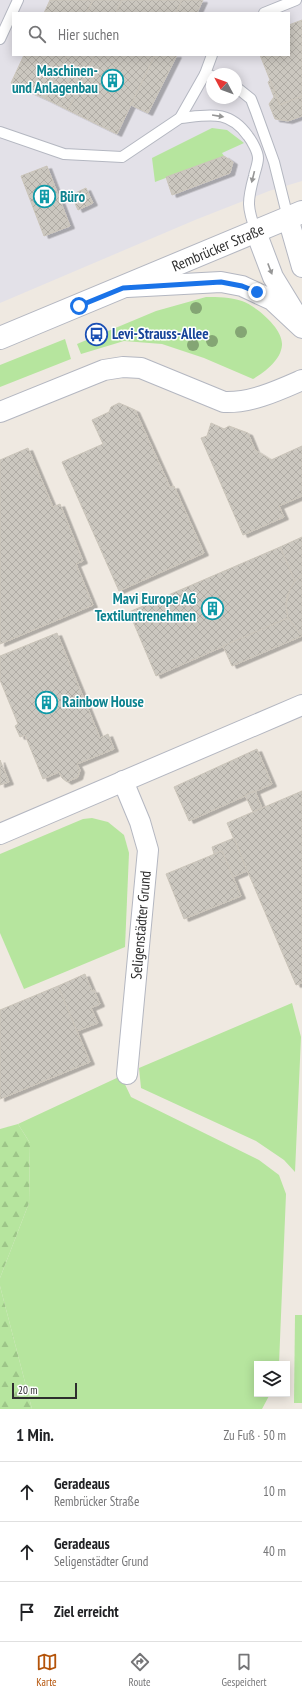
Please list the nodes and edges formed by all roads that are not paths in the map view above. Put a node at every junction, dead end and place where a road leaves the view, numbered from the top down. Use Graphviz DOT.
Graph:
graph roads {
  1 [pos="18,0"];
  2 [pos="296,0"];
  3 [pos="12,12"];
  4 [pos="266,12"];
  5 [pos="12,13"];
  6 [pos="0,39"];
  7 [pos="212,56"];
  8 [pos="209,68"];
  9 [pos="206,78"];
  10 [pos="242,92"];
  11 [pos="180,118"];
  12 [pos="3,135"];
  13 [pos="295,215"];
  14 [pos="256,232"];
  15 [pos="302,267"];
  16 [pos="123,288"];
  17 [pos="302,326"];
  18 [pos="0,338"];
  19 [pos="302,380"];
  20 [pos="0,412"];
  21 [pos="302,705"];
  22 [pos="123,781"];
  23 [pos="0,834"];
  24 [pos="127,1074"];
  1 -- 3 [label="lane"];
  2 -- 4 [label="lane"];
  5 -- 6 [label="lane"];
  7 -- 8 [label="lane"];
  9 -- 11 [label="lane"];
  10 -- 13 [label="lane"];
  11 -- 12 [label="lane"];
  11 -- 14 [label="lane, one-way"];
  13 -- 14 [label="main road, Rembrücker Straße"];
  13 -- 15 [label="street"];
  14 -- 16 [label="main road, Rembrücker Straße"];
  14 -- 17 [label="street, one-way"];
  16 -- 17 [label="street"];
  16 -- 18 [label="main road, Rembrücker Straße"];
  19 -- 20 [label="street"];
  21 -- 22 [label="street"];
  22 -- 23 [label="street"];
  22 -- 24 [label="street, Seligenstädter Grund"];
}
